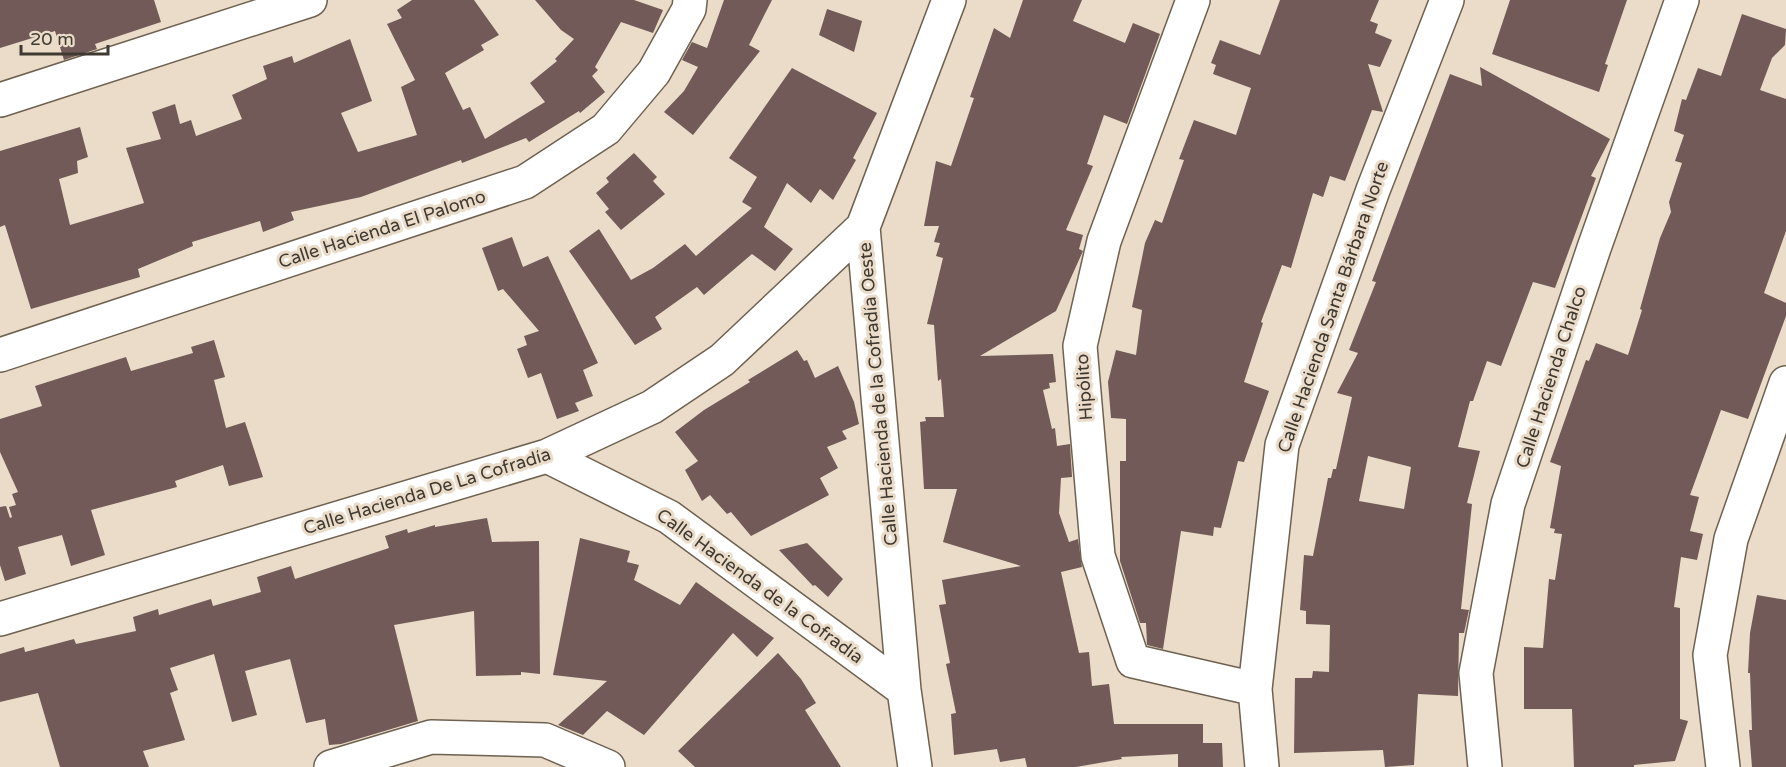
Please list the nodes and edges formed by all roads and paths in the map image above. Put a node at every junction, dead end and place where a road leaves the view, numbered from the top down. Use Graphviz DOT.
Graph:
graph roads {
  1 [pos="310,0"];
  2 [pos="690,0"];
  3 [pos="949,0"];
  4 [pos="1193,0"];
  5 [pos="1447,0"];
  6 [pos="1682,0"];
  7 [pos="0,100"];
  8 [pos="863,227"];
  9 [pos="0,355"];
  10 [pos="1786,383"];
  11 [pos="547,456"];
  12 [pos="0,619"];
  13 [pos="1255,689"];
  14 [pos="904,690"];
  15 [pos="331,767"];
  16 [pos="608,767"];
  17 [pos="915,767"];
  18 [pos="1262,767"];
  19 [pos="1485,767"];
  20 [pos="1723,767"];
  1 -- 7 [label="street"];
  2 -- 9 [label="street, Calle Hacienda El Palomo"];
  3 -- 8 [label="street, Calle Hacienda de la Cofradía Oeste"];
  4 -- 13 [label="street, Hipólito"];
  5 -- 13 [label="street, Calle Hacienda Santa Bárbara Norte"];
  6 -- 19 [label="street, Calle Hacienda Chalco"];
  8 -- 11 [label="street, Calle Hacienda De La Cofradía"];
  8 -- 14 [label="street, Calle Hacienda de la Cofradía Oeste"];
  10 -- 20 [label="street"];
  11 -- 12 [label="street, Calle Hacienda De La Cofradía"];
  11 -- 14 [label="street, Calle Hacienda de la Cofradía"];
  13 -- 18 [label="street, Calle Hacienda Santa Bárbara Norte"];
  14 -- 17 [label="street, Calle Hacienda de la Cofradía Oeste"];
  15 -- 16 [label="street"];
}
